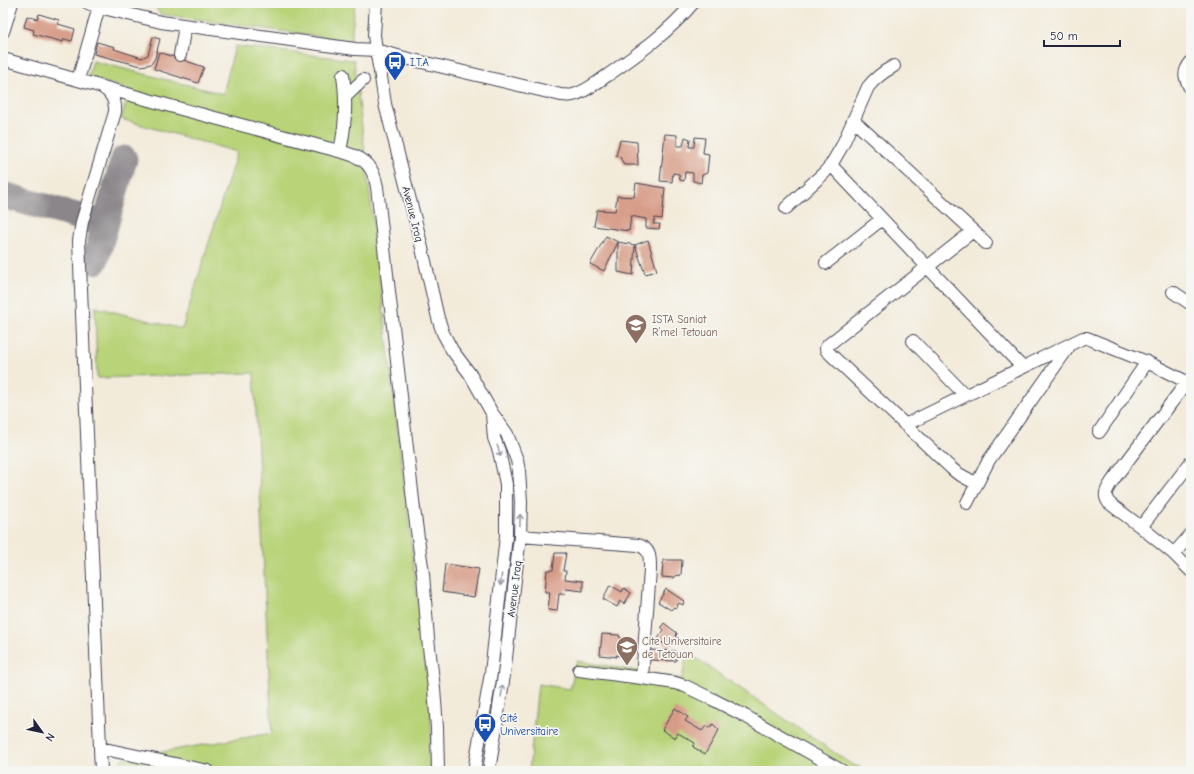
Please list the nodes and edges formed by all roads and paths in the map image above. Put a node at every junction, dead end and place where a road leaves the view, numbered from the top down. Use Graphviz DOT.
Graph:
graph roads {
  1 [pos="12,3"];
  2 [pos="376,3"];
  3 [pos="693,3"];
  4 [pos="93,5"];
  5 [pos="185,26"];
  6 [pos="3,32"];
  7 [pos="376,50"];
  8 [pos="180,55"];
  9 [pos="3,60"];
  10 [pos="1191,62"];
  11 [pos="894,66"];
  12 [pos="343,75"];
  13 [pos="78,80"];
  14 [pos="363,80"];
  15 [pos="102,87"];
  16 [pos="1191,90"];
  17 [pos="346,96"];
  18 [pos="853,120"];
  19 [pos="340,151"];
  20 [pos="831,165"];
  21 [pos="786,208"];
  22 [pos="882,219"];
  23 [pos="973,231"];
  24 [pos="986,244"];
  25 [pos="826,263"];
  26 [pos="928,267"];
  27 [pos="1173,292"];
  28 [pos="1191,304"];
  29 [pos="913,341"];
  30 [pos="1071,343"];
  31 [pos="1147,362"];
  32 [pos="1022,367"];
  33 [pos="1189,383"];
  34 [pos="965,396"];
  35 [pos="492,413"];
  36 [pos="905,425"];
  37 [pos="1099,432"];
  38 [pos="1191,462"];
  39 [pos="977,484"];
  40 [pos="967,503"];
  41 [pos="1141,527"];
  42 [pos="1191,534"];
  43 [pos="520,536"];
  44 [pos="1173,553"];
  45 [pos="1191,571"];
  46 [pos="579,670"];
  47 [pos="642,678"];
  48 [pos="100,748"];
  49 [pos="101,771"];
  50 [pos="208,771"];
  51 [pos="438,771"];
  52 [pos="474,771"];
  53 [pos="489,771"];
  54 [pos="842,771"];
  1 -- 6 [label="street"];
  2 -- 7 [label="street, Avenue Iraq"];
  3 -- 7 [label="street"];
  4 -- 5 [label="street"];
  4 -- 13 [label="street"];
  5 -- 7 [label="street"];
  5 -- 8 [label="street"];
  7 -- 35 [label="street, Avenue Iraq"];
  9 -- 13 [label="street"];
  10 -- 16 [label="street"];
  11 -- 18 [label="street"];
  12 -- 17 [label="street"];
  13 -- 15 [label="street"];
  14 -- 17 [label="street"];
  15 -- 19 [label="street"];
  15 -- 48 [label="street"];
  17 -- 19 [label="street"];
  18 -- 20 [label="street"];
  18 -- 23 [label="street"];
  19 -- 51 [label="street"];
  20 -- 21 [label="street"];
  20 -- 22 [label="street"];
  22 -- 25 [label="street"];
  22 -- 26 [label="street"];
  23 -- 24 [label="street"];
  23 -- 26 [label="street"];
  26 -- 32 [label="street"];
  26 -- 36 [label="street"];
  27 -- 28 [label="street"];
  29 -- 34 [label="street"];
  30 -- 31 [label="street"];
  30 -- 32 [label="street"];
  30 -- 39 [label="street"];
  31 -- 33 [label="street"];
  31 -- 37 [label="street"];
  32 -- 34 [label="street"];
  33 -- 41 [label="street"];
  34 -- 36 [label="street"];
  43 -- 35 [label="street, Avenue Iraq, one-way"];
  35 -- 52 [label="street, Avenue Iraq, one-way"];
  36 -- 39 [label="street"];
  38 -- 41 [label="street"];
  39 -- 40 [label="street"];
  41 -- 44 [label="street"];
  42 -- 44 [label="street"];
  43 -- 47 [label="street"];
  53 -- 43 [label="street, Avenue Iraq, one-way"];
  44 -- 45 [label="street"];
  46 -- 47 [label="street"];
  47 -- 54 [label="street"];
  48 -- 49 [label="street"];
  48 -- 50 [label="street"];
}
